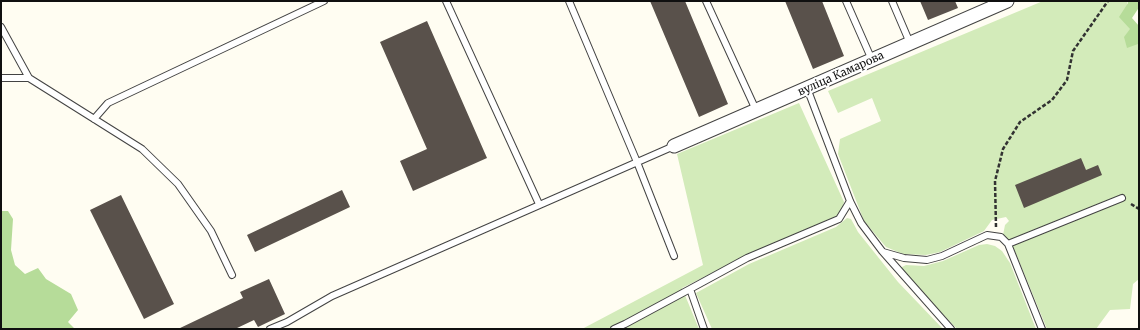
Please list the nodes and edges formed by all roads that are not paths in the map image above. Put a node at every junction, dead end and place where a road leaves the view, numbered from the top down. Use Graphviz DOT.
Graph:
graph roads {
  1 [pos="324,1"];
  2 [pos="446,1"];
  3 [pos="569,1"];
  4 [pos="706,1"];
  5 [pos="846,1"];
  6 [pos="892,1"];
  7 [pos="1007,1"];
  8 [pos="1,27"];
  9 [pos="910,43"];
  10 [pos="872,60"];
  11 [pos="1,78"];
  12 [pos="28,78"];
  13 [pos="807,88"];
  14 [pos="756,110"];
  15 [pos="94,119"];
  16 [pos="674,146"];
  17 [pos="637,162"];
  18 [pos="1122,198"];
  19 [pos="850,201"];
  20 [pos="539,204"];
  21 [pos="1008,244"];
  22 [pos="882,251"];
  23 [pos="674,256"];
  24 [pos="232,275"];
  25 [pos="690,289"];
  26 [pos="626,327"];
  27 [pos="270,329"];
  28 [pos="614,329"];
  29 [pos="704,329"];
  30 [pos="951,329"];
  31 [pos="1042,329"];
  1 -- 15 [label="lane"];
  2 -- 20 [label="lane"];
  3 -- 17 [label="lane"];
  4 -- 14 [label="lane"];
  5 -- 10 [label="lane"];
  6 -- 9 [label="lane"];
  7 -- 9 [label="street, вуліца Камарова"];
  8 -- 12 [label="lane"];
  9 -- 10 [label="street, вуліца Камарова"];
  10 -- 13 [label="street, вуліца Камарова"];
  11 -- 12 [label="lane"];
  12 -- 15 [label="lane"];
  13 -- 14 [label="street, вуліца Камарова"];
  13 -- 19 [label="lane"];
  14 -- 16 [label="street, вуліца Камарова"];
  15 -- 24 [label="lane"];
  16 -- 17 [label="lane"];
  17 -- 20 [label="lane"];
  17 -- 23 [label="lane"];
  18 -- 21 [label="lane"];
  19 -- 22 [label="lane"];
  19 -- 25 [label="lane"];
  20 -- 27 [label="lane"];
  21 -- 22 [label="lane"];
  21 -- 31 [label="lane"];
  22 -- 30 [label="lane"];
  25 -- 26 [label="lane"];
  25 -- 29 [label="lane"];
  26 -- 28 [label="lane"];
}
